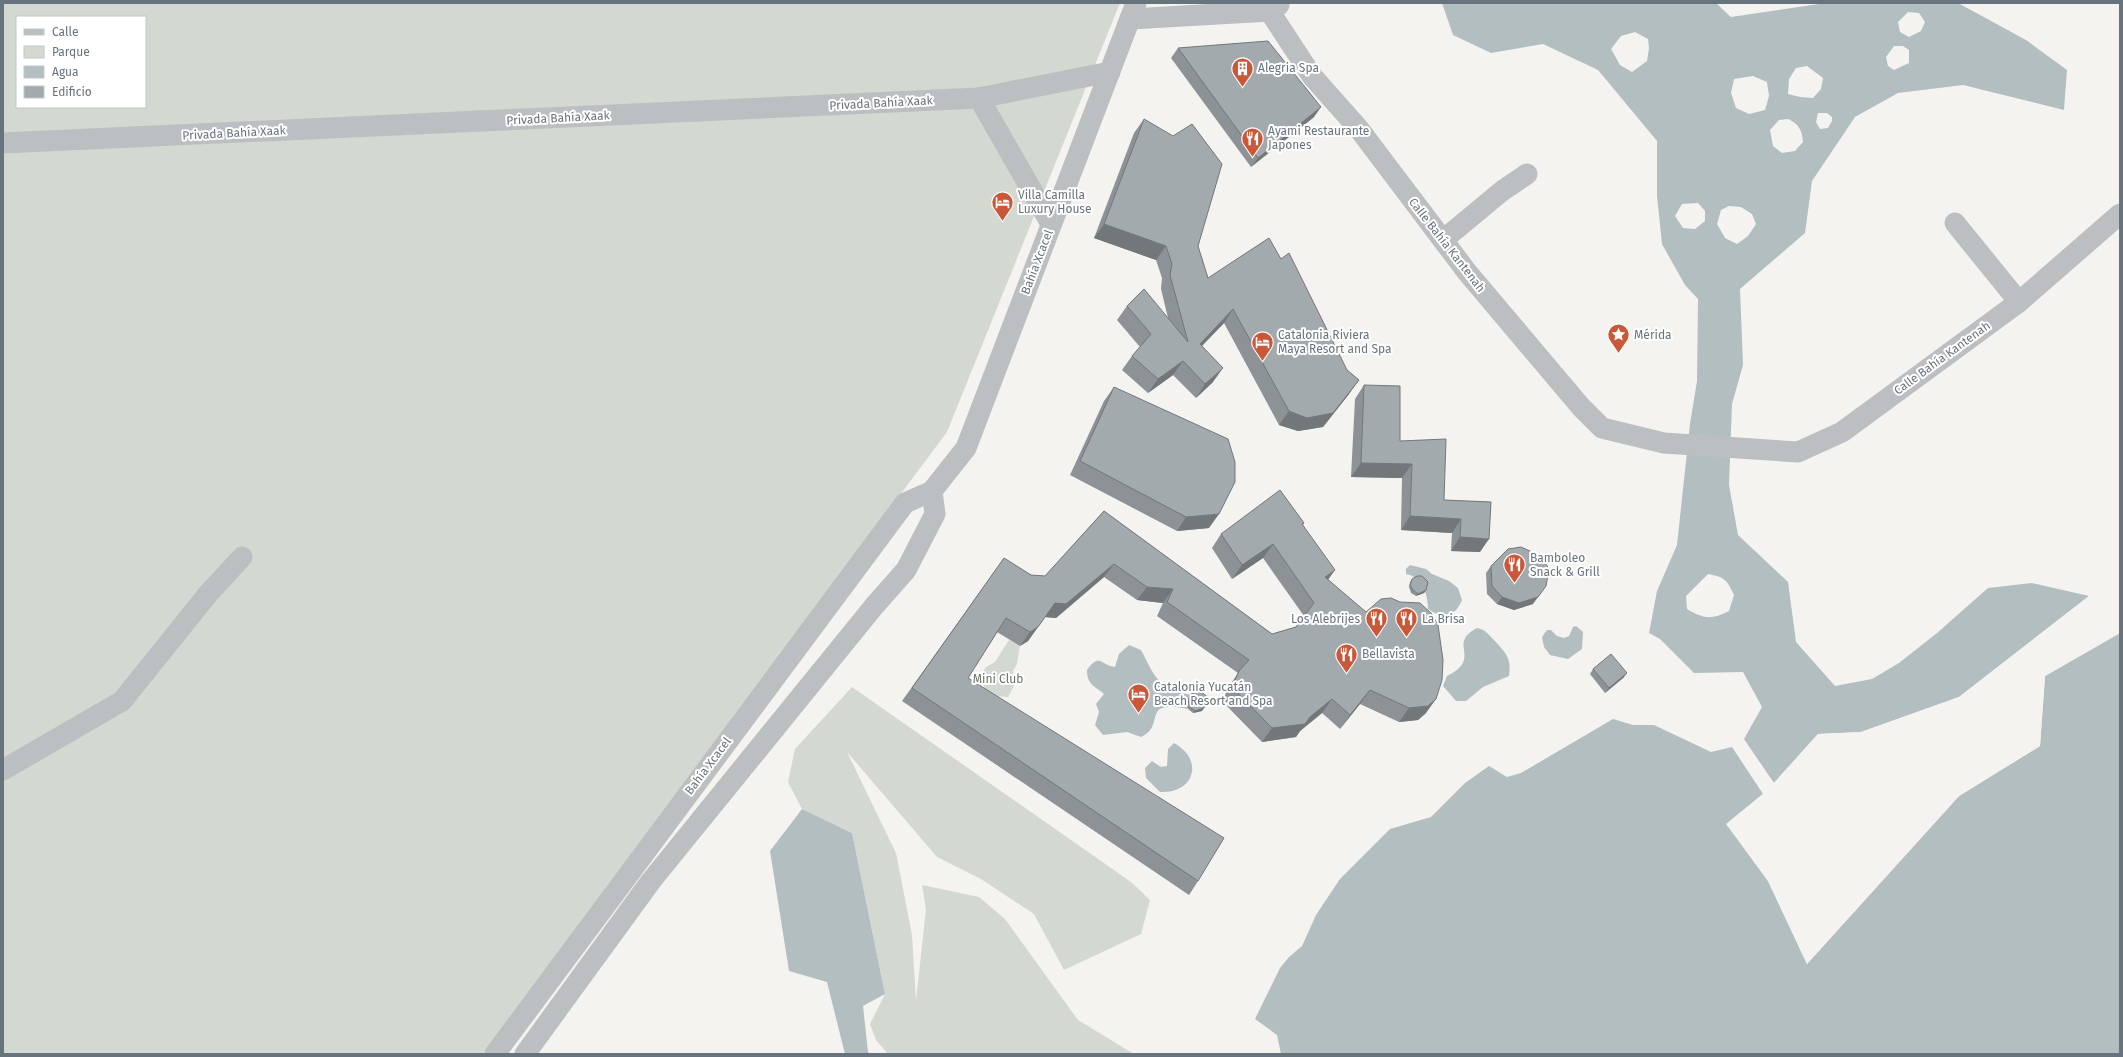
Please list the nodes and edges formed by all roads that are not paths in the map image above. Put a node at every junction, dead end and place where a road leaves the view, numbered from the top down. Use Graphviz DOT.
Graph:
graph roads {
  1 [pos="1272,6"];
  2 [pos="1133,11"];
  3 [pos="1110,72"];
  4 [pos="979,98"];
  5 [pos="3,143"];
  6 [pos="1527,174"];
  7 [pos="2120,214"];
  8 [pos="1955,223"];
  9 [pos="1051,224"];
  10 [pos="1443,240"];
  11 [pos="2019,302"];
  12 [pos="932,491"];
  13 [pos="242,557"];
  14 [pos="3,770"];
  15 [pos="495,1054"];
  16 [pos="525,1054"];
  1 -- 2 [label="street"];
  1 -- 10 [label="street, Calle Bahía Kantenah"];
  2 -- 3 [label="street, Bahía Xcacel"];
  3 -- 4 [label="street, Privada Bahía Xaak"];
  3 -- 9 [label="street, Bahía Xcacel"];
  4 -- 5 [label="street, Privada Bahía Xaak"];
  4 -- 9 [label="street"];
  6 -- 10 [label="street"];
  7 -- 11 [label="street, Calle Bahía Kantenah"];
  8 -- 11 [label="street"];
  9 -- 12 [label="street, Bahía Xcacel"];
  10 -- 11 [label="street, Calle Bahía Kantenah"];
  12 -- 15 [label="street, Bahía Xcacel"];
  12 -- 16 [label="street"];
  13 -- 14 [label="street"];
}
